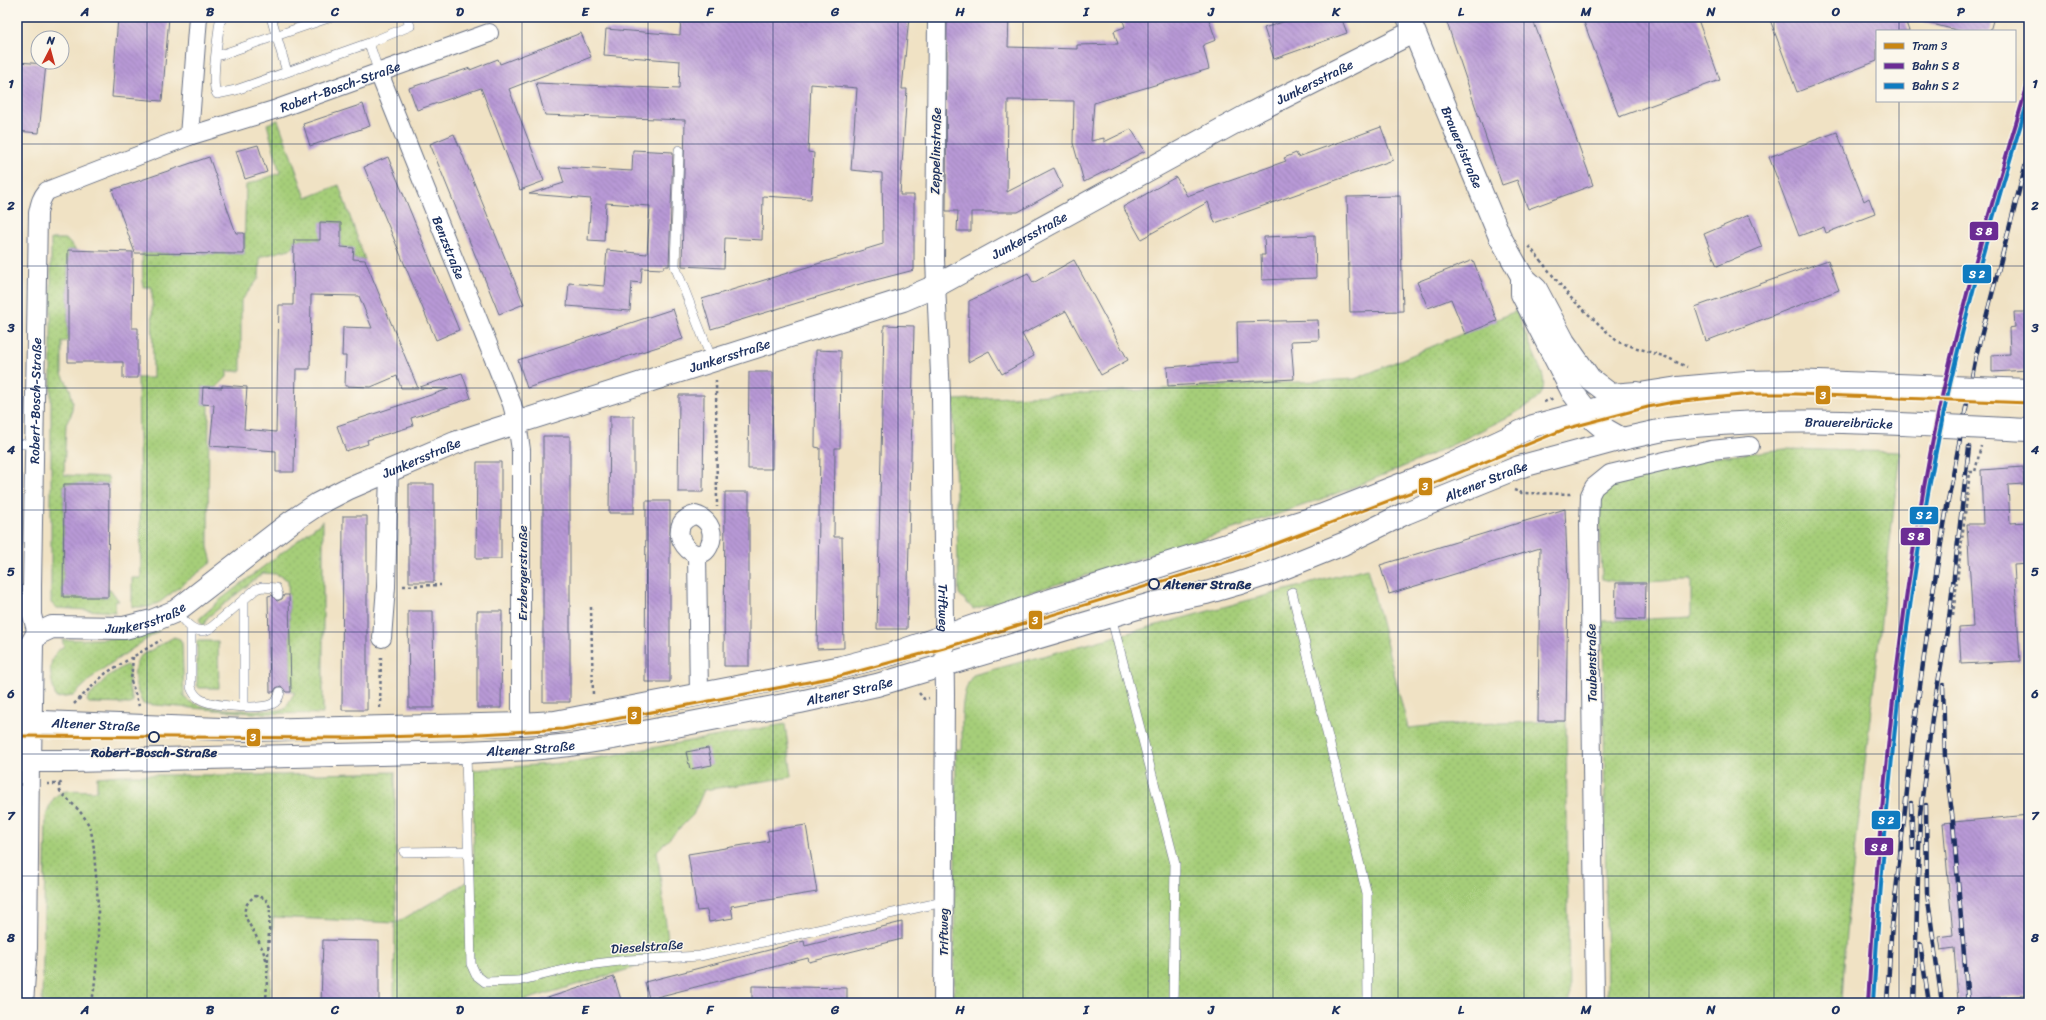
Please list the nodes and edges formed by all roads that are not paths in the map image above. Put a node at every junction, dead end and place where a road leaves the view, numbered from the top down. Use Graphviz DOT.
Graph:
graph roads {
  1 [pos="198,17"];
  2 [pos="224,17"];
  3 [pos="272,17"];
  4 [pos="331,17"];
  5 [pos="407,17"];
  6 [pos="937,17"];
  7 [pos="1411,24"];
  8 [pos="489,33"];
  9 [pos="277,36"];
  10 [pos="369,43"];
  11 [pos="217,56"];
  12 [pos="287,72"];
  13 [pos="379,73"];
  14 [pos="189,136"];
  15 [pos="679,150"];
  16 [pos="1522,276"];
  17 [pos="936,286"];
  18 [pos="712,360"];
  19 [pos="2029,390"];
  20 [pos="1646,393"];
  21 [pos="1586,412"];
  22 [pos="517,423"];
  23 [pos="1668,429"];
  24 [pos="2029,430"];
  25 [pos="1622,439"];
  26 [pos="25,444"];
  27 [pos="1750,446"];
  28 [pos="389,471"];
  29 [pos="697,554"];
  30 [pos="1292,592"];
  31 [pos="278,595"];
  32 [pos="244,600"];
  33 [pos="1111,616"];
  34 [pos="185,621"];
  35 [pos="37,634"];
  36 [pos="944,637"];
  37 [pos="382,638"];
  38 [pos="944,666"];
  39 [pos="280,692"];
  40 [pos="699,695"];
  41 [pos="244,706"];
  42 [pos="24,721"];
  43 [pos="521,724"];
  44 [pos="466,752"];
  45 [pos="24,761"];
  46 [pos="468,851"];
  47 [pos="404,852"];
  48 [pos="943,902"];
  49 [pos="24,1003"];
  50 [pos="943,1003"];
  51 [pos="1173,1003"];
  52 [pos="1368,1003"];
  53 [pos="1595,1003"];
  1 -- 14 [label="street"];
  2 -- 11 [label="lane"];
  3 -- 9 [label="lane"];
  4 -- 9 [label="lane"];
  5 -- 10 [label="lane"];
  6 -- 17 [label="street, Zeppelinstraße"];
  7 -- 16 [label="main road, Brauereistraße"];
  7 -- 17 [label="main road, Junkersstraße"];
  8 -- 13 [label="street, Robert-Bosch-Straße"];
  9 -- 11 [label="lane"];
  9 -- 12 [label="lane"];
  10 -- 12 [label="lane"];
  10 -- 13 [label="lane"];
  11 -- 12 [label="lane"];
  13 -- 14 [label="street, Robert-Bosch-Straße"];
  13 -- 22 [label="street, Benzstraße"];
  14 -- 26 [label="street, Robert-Bosch-Straße"];
  15 -- 18 [label="lane"];
  16 -- 20 [label="main road, Brauereistraße"];
  16 -- 21 [label="main road, Brauereistraße"];
  17 -- 18 [label="main road, Junkersstraße"];
  17 -- 36 [label="street, Triftweg"];
  18 -- 22 [label="main road, Junkersstraße"];
  19 -- 20 [label="main road, Altener Straße, bridge"];
  20 -- 21 [label="main road, Altener Straße"];
  21 -- 25 [label="main road, Brauereistraße"];
  21 -- 36 [label="main road, Altener Straße"];
  22 -- 28 [label="main road, Junkersstraße"];
  22 -- 43 [label="street, Erzbergerstraße"];
  23 -- 24 [label="main road, Brauereibrücke, bridge"];
  23 -- 25 [label="main road, Altener Straße"];
  25 -- 33 [label="main road, Altener Straße"];
  26 -- 35 [label="street, Robert-Bosch-Straße"];
  27 -- 53 [label="street, Taubenstraße"];
  28 -- 34 [label="main road, Junkersstraße"];
  28 -- 37 [label="street"];
  29 -- 29 [label="street"];
  29 -- 40 [label="street"];
  30 -- 52 [label="lane"];
  31 -- 32 [label="lane"];
  32 -- 34 [label="lane"];
  32 -- 41 [label="lane"];
  33 -- 38 [label="main road, Altener Straße"];
  33 -- 51 [label="lane"];
  34 -- 35 [label="main road, Junkersstraße"];
  34 -- 41 [label="lane"];
  35 -- 42 [label="main road, Robert-Bosch-Straße"];
  36 -- 38 [label="street, Triftweg"];
  36 -- 40 [label="main road, Altener Straße"];
  38 -- 44 [label="main road, Altener Straße"];
  38 -- 48 [label="street, Triftweg"];
  39 -- 41 [label="lane"];
  40 -- 43 [label="main road, Altener Straße"];
  42 -- 43 [label="main road, Altener Straße"];
  42 -- 45 [label="main road, Robert-Bosch-Straße"];
  44 -- 45 [label="main road, Altener Straße"];
  44 -- 46 [label="lane, Dieselstraße"];
  45 -- 49 [label="street"];
  46 -- 47 [label="lane"];
  46 -- 48 [label="lane, Dieselstraße"];
  48 -- 50 [label="street, Triftweg"];
}
